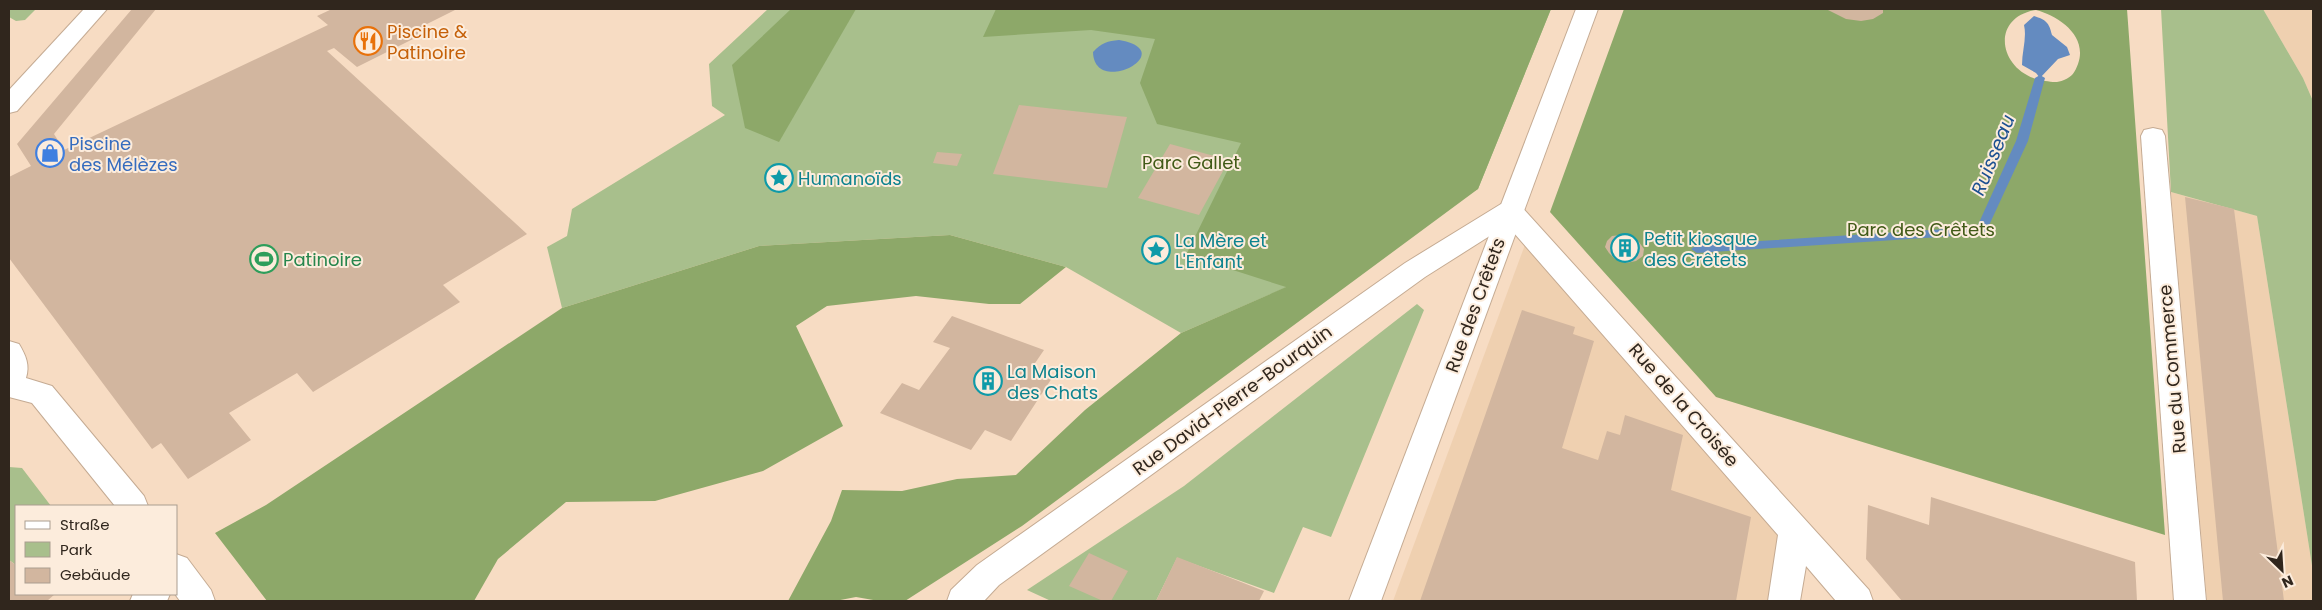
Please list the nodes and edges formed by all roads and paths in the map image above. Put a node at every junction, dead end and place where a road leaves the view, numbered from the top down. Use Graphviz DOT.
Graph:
graph roads {
  1 [pos="96,9"];
  2 [pos="1587,9"];
  3 [pos="9,105"];
  4 [pos="2153,136"];
  5 [pos="1510,211"];
  6 [pos="9,352"];
  7 [pos="9,385"];
  8 [pos="132,505"];
  9 [pos="1795,530"];
  10 [pos="178,572"];
  11 [pos="199,601"];
  12 [pos="963,601"];
  13 [pos="1366,601"];
  14 [pos="1784,601"];
  15 [pos="1857,601"];
  16 [pos="2190,601"];
  1 -- 3 [label="street"];
  2 -- 5 [label="street, Rue des Crêtets"];
  4 -- 16 [label="street, Rue du Commerce"];
  5 -- 9 [label="street, Rue de la Croisée"];
  5 -- 12 [label="street, Rue David-Pierre-Bourquin"];
  5 -- 13 [label="street, Rue des Crêtets"];
  6 -- 7 [label="street"];
  7 -- 8 [label="street"];
  9 -- 14 [label="street"];
  9 -- 15 [label="street, Rue de la Croisée"];
  10 -- 11 [label="street"];
}
